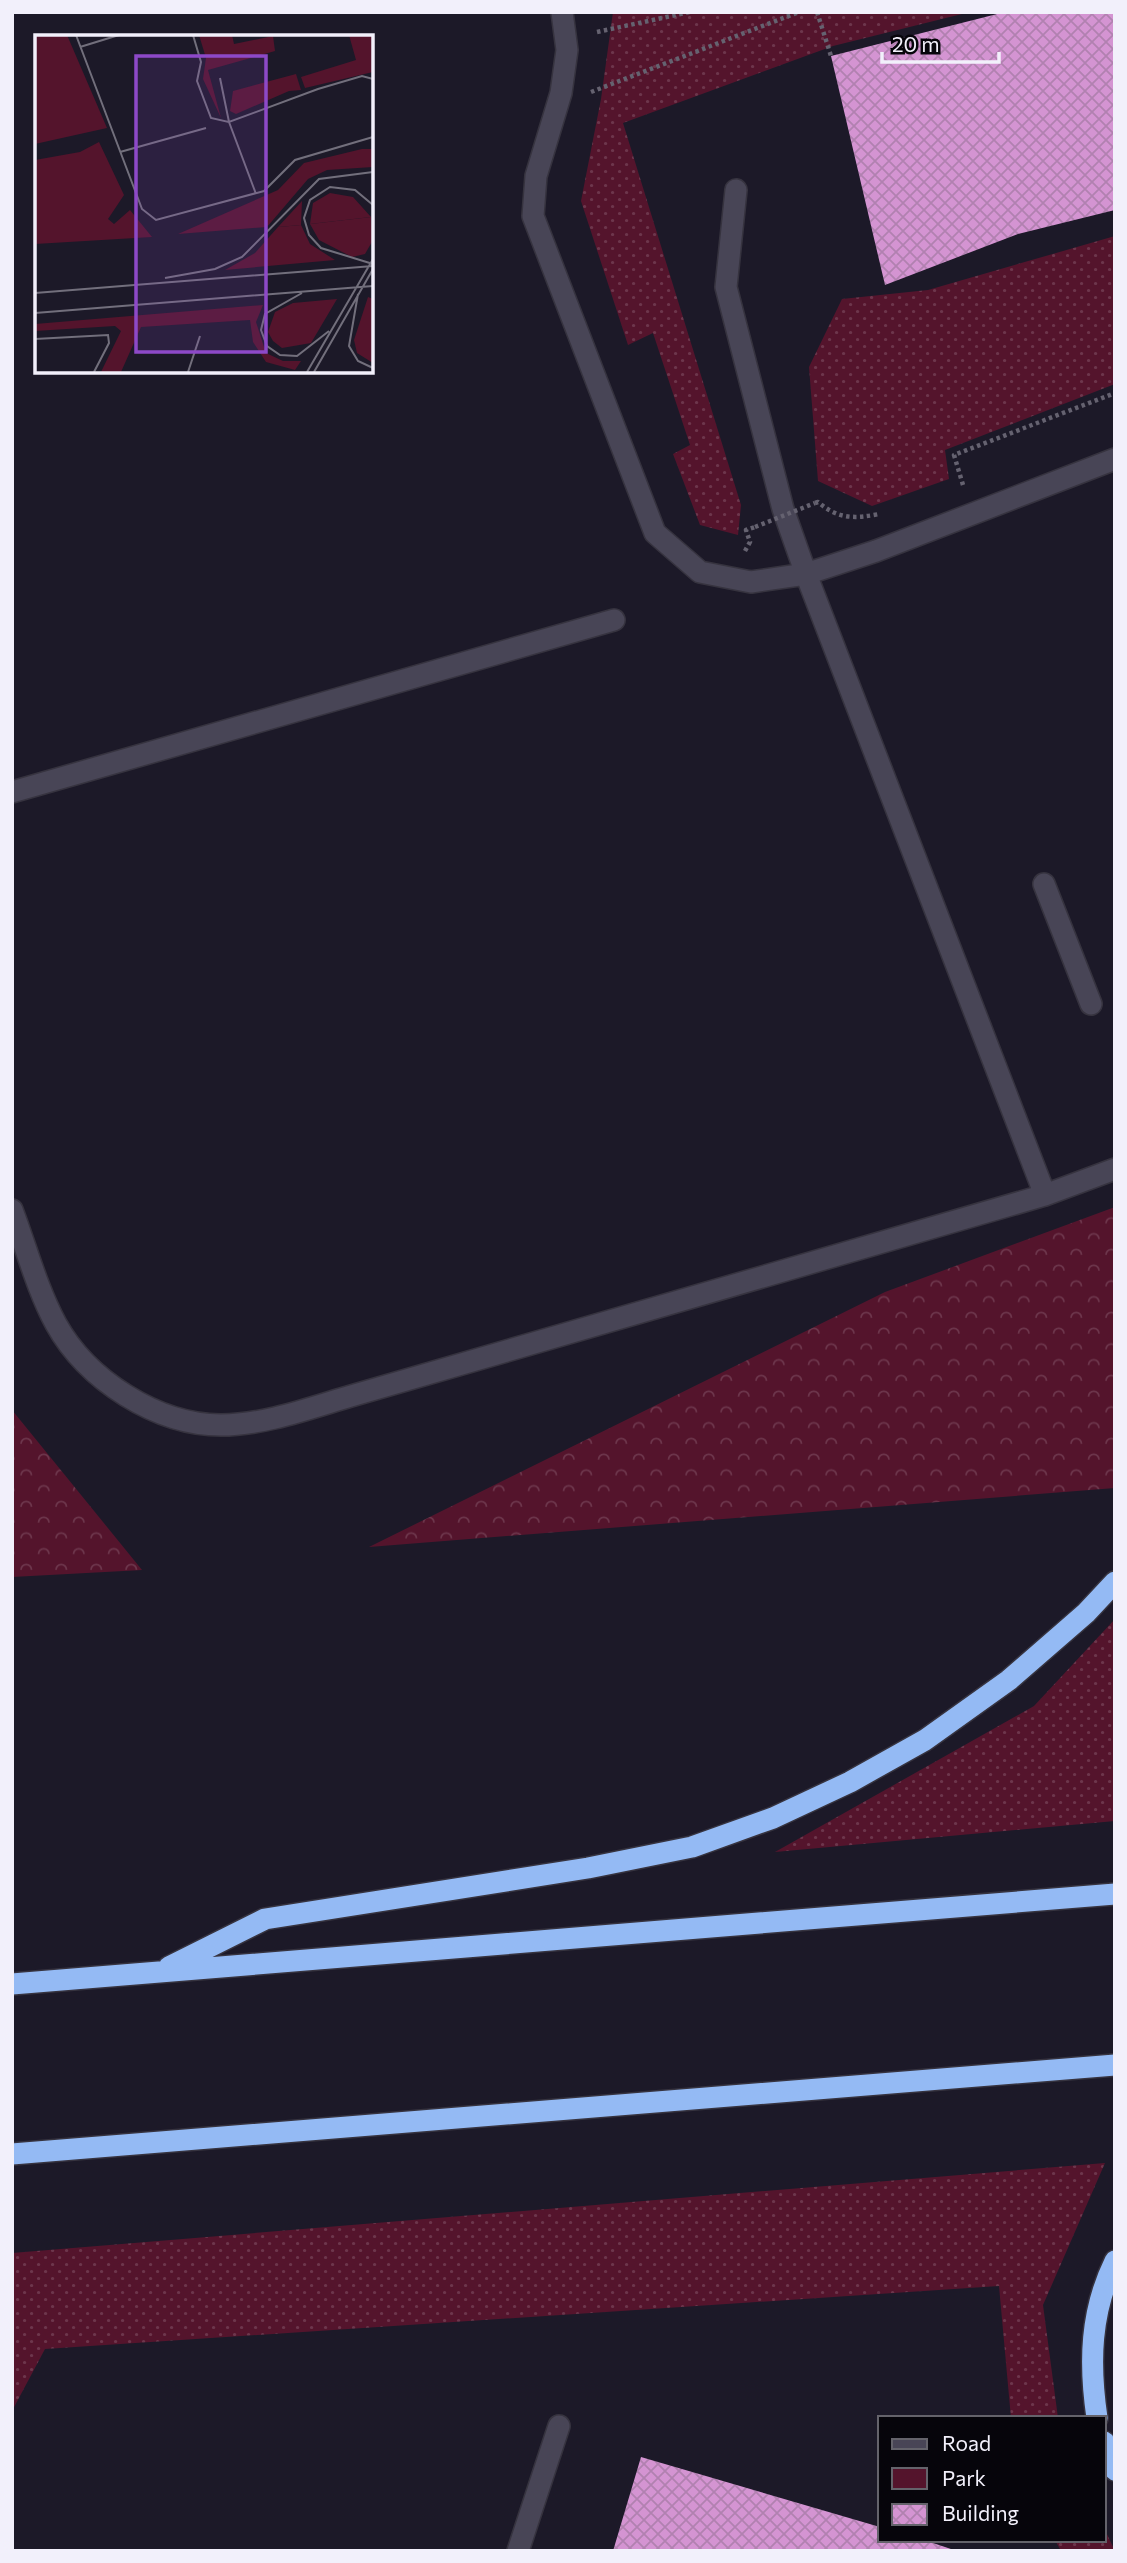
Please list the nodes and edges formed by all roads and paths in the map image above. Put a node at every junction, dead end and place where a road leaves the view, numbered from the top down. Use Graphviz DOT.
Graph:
graph roads {
  1 [pos="562,12"];
  2 [pos="690,12"];
  3 [pos="799,12"];
  4 [pos="817,12"];
  5 [pos="596,22"];
  6 [pos="597,32"];
  7 [pos="597,42"];
  8 [pos="831,56"];
  9 [pos="592,82"];
  10 [pos="590,92"];
  11 [pos="586,103"];
  12 [pos="736,190"];
  13 [pos="1115,393"];
  14 [pos="1115,458"];
  15 [pos="952,489"];
  16 [pos="886,512"];
  17 [pos="737,551"];
  18 [pos="806,574"];
  19 [pos="614,620"];
  20 [pos="12,792"];
  21 [pos="1044,884"];
  22 [pos="1091,1004"];
  23 [pos="1115,1169"];
  24 [pos="1045,1195"];
  25 [pos="12,1210"];
  26 [pos="1115,1583"];
  27 [pos="1115,1894"];
  28 [pos="159,1972"];
  29 [pos="12,1984"];
  30 [pos="1115,2065"];
  31 [pos="12,2154"];
  32 [pos="1115,2261"];
  33 [pos="1097,2416"];
  34 [pos="559,2427"];
  35 [pos="1106,2447"];
  36 [pos="1115,2470"];
  37 [pos="518,2551"];
  1 -- 18 [label="lane"];
  2 -- 6 [label="path"];
  3 -- 10 [label="path"];
  4 -- 8 [label="path"];
  5 -- 6 [label="path"];
  6 -- 7 [label="path"];
  9 -- 10 [label="path"];
  10 -- 11 [label="path"];
  12 -- 18 [label="lane"];
  13 -- 15 [label="path"];
  14 -- 18 [label="lane"];
  16 -- 17 [label="path, bridge"];
  18 -- 24 [label="lane"];
  19 -- 20 [label="lane"];
  21 -- 22 [label="lane"];
  23 -- 24 [label="lane"];
  24 -- 25 [label="lane"];
  26 -- 28 [label="highway"];
  27 -- 28 [label="highway"];
  28 -- 29 [label="highway"];
  30 -- 31 [label="highway"];
  32 -- 33 [label="highway"];
  34 -- 37 [label="lane"];
  35 -- 36 [label="highway"];
}
